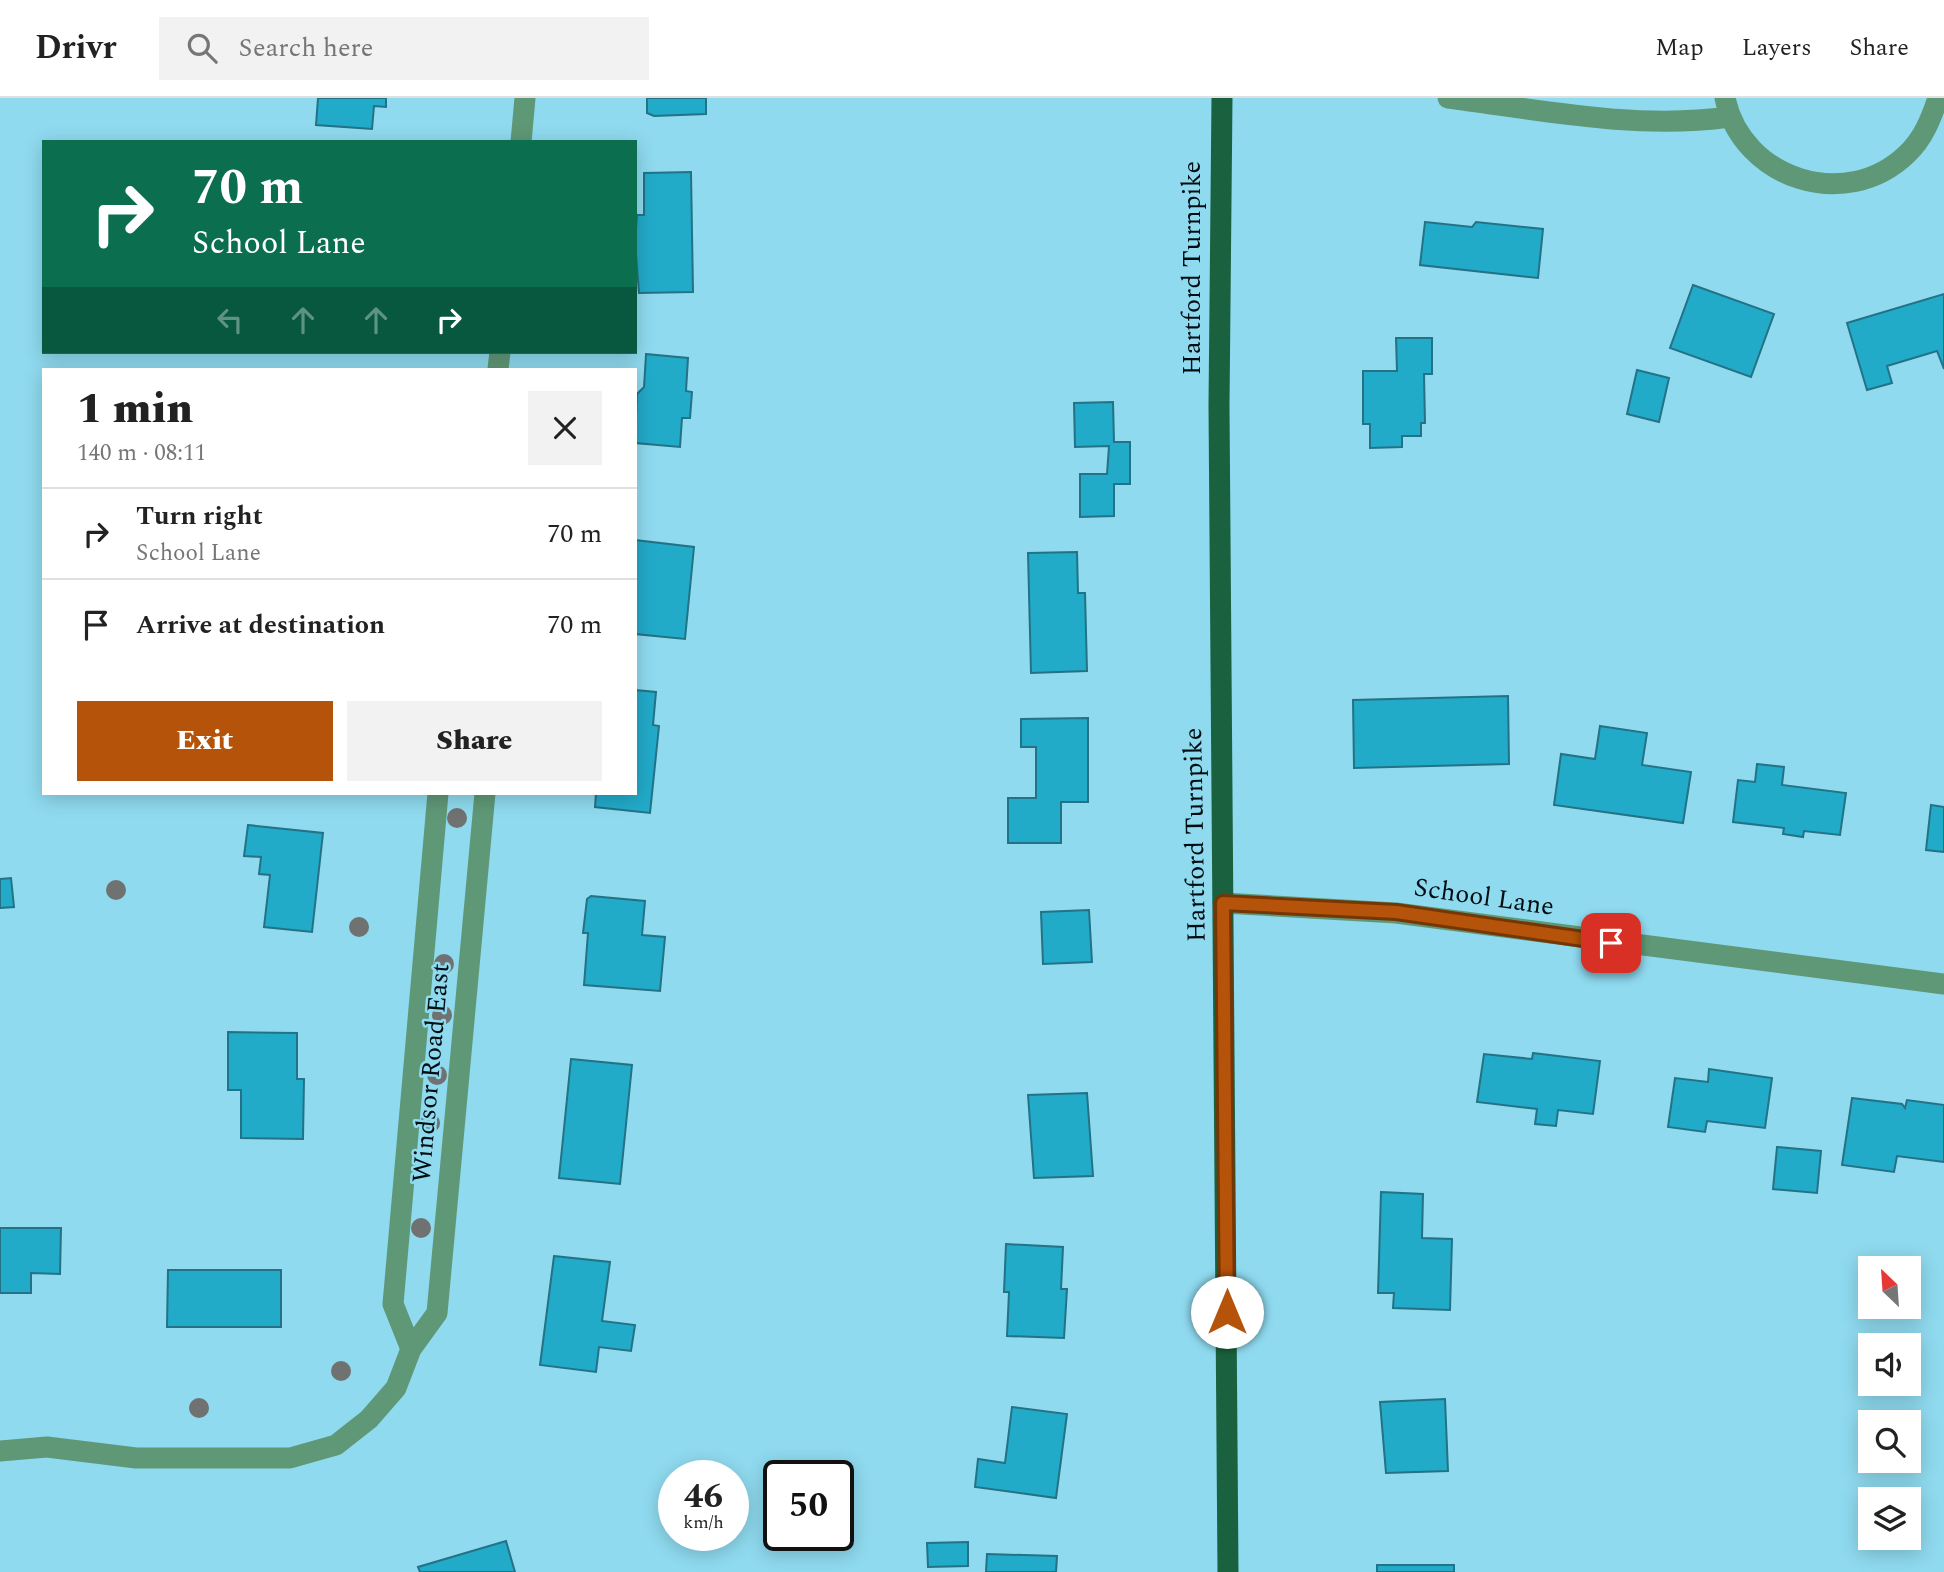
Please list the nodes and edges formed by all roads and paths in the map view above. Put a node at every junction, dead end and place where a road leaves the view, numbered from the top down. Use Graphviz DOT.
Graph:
graph roads {
  1 [pos="525,98"];
  2 [pos="1222,98"];
  3 [pos="1448,98"];
  4 [pos="1938,98"];
  5 [pos="1727,108"];
  6 [pos="521,140"];
  7 [pos="438,795"];
  8 [pos="485,795"];
  9 [pos="1223,903"];
  10 [pos="1944,984"];
  11 [pos="411,1349"];
  12 [pos="0,1451"];
  13 [pos="1228,1572"];
  1 -- 6 [label="street"];
  2 -- 9 [label="main road, Hartford Turnpike"];
  3 -- 5 [label="street"];
  4 -- 5 [label="street"];
  7 -- 11 [label="street, Windsor Road East"];
  8 -- 11 [label="street, Windsor Road East"];
  9 -- 10 [label="street, School Lane"];
  9 -- 13 [label="main road, Hartford Turnpike"];
  11 -- 12 [label="street, Windsor Road East"];
}
